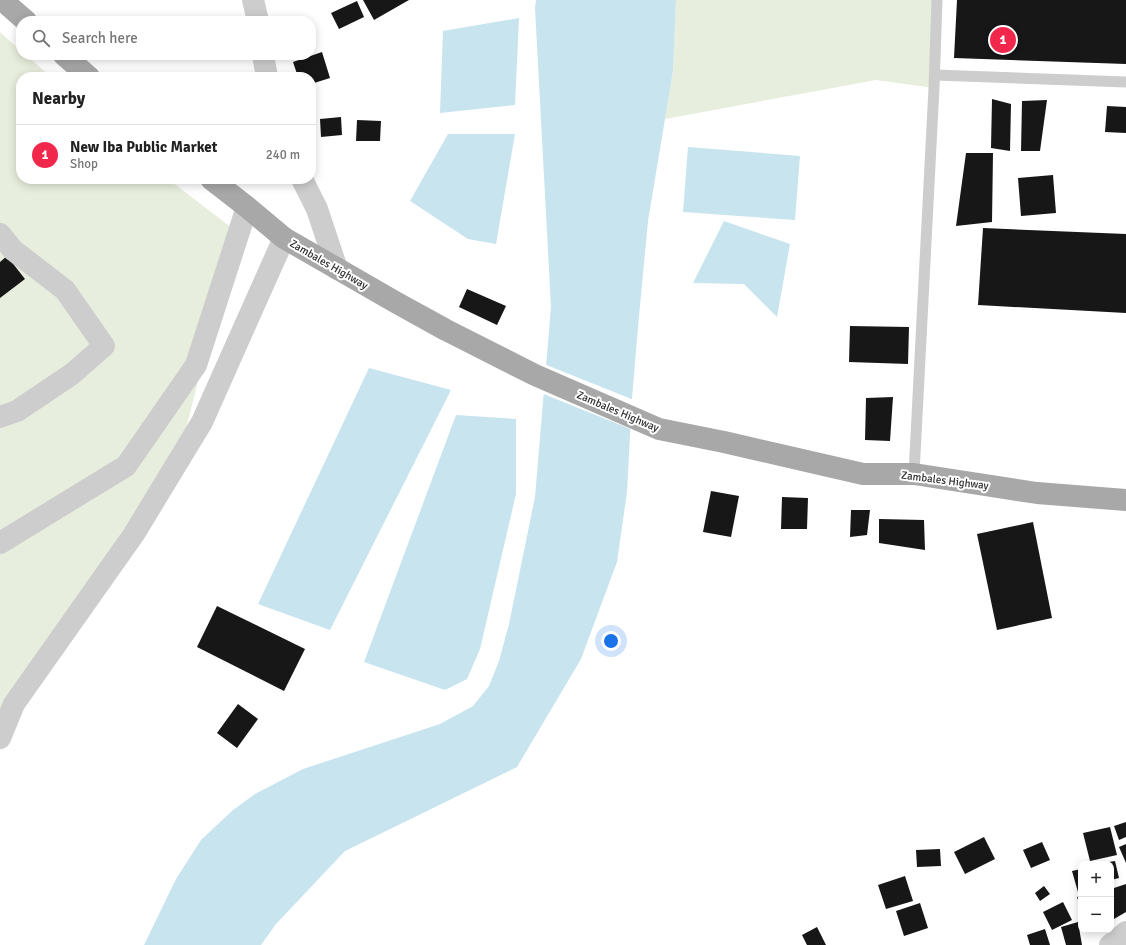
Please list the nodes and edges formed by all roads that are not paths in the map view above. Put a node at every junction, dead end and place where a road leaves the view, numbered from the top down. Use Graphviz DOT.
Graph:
graph roads {
  1 [pos="2,0"];
  2 [pos="253,0"];
  3 [pos="937,0"];
  4 [pos="20,16"];
  5 [pos="257,16"];
  6 [pos="70,60"];
  7 [pos="265,60"];
  8 [pos="83,72"];
  9 [pos="266,72"];
  10 [pos="935,75"];
  11 [pos="1126,82"];
  12 [pos="217,184"];
  13 [pos="304,184"];
  14 [pos="247,207"];
  15 [pos="0,234"];
  16 [pos="284,238"];
  17 [pos="337,269"];
  18 [pos="0,417"];
  19 [pos="914,474"];
  20 [pos="1126,500"];
  21 [pos="0,543"];
  22 [pos="0,738"];
  23 [pos="1126,932"];
  24 [pos="1110,945"];
  1 -- 4 [label="main road"];
  2 -- 5 [label="street"];
  3 -- 10 [label="lane"];
  6 -- 8 [label="main road"];
  7 -- 9 [label="street"];
  10 -- 11 [label="lane"];
  10 -- 19 [label="lane"];
  12 -- 14 [label="main road, Zambales Highway"];
  13 -- 17 [label="street"];
  14 -- 16 [label="main road, Zambales Highway"];
  14 -- 21 [label="street"];
  15 -- 18 [label="street"];
  16 -- 17 [label="main road, Zambales Highway"];
  16 -- 22 [label="street"];
  17 -- 19 [label="main road, Zambales Highway"];
  19 -- 20 [label="main road, Zambales Highway"];
  23 -- 24 [label="street"];
}
